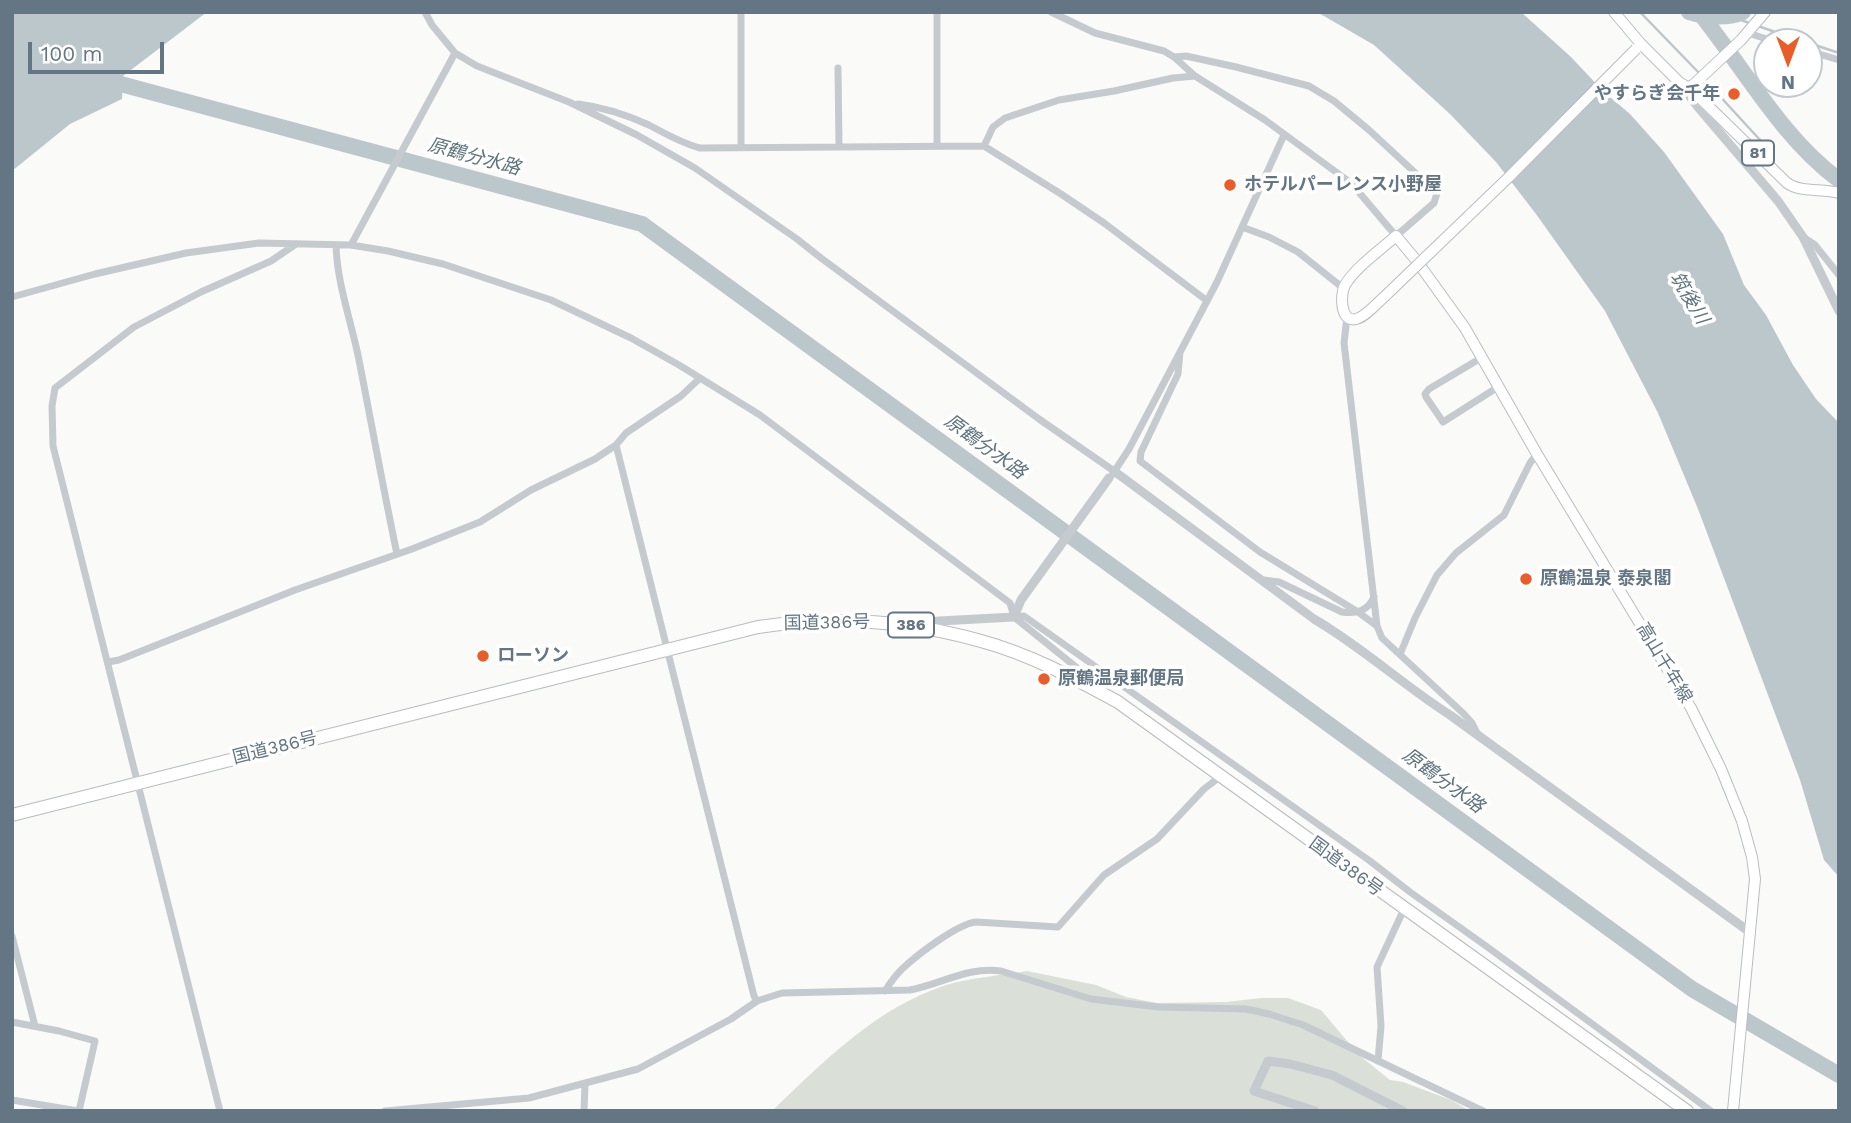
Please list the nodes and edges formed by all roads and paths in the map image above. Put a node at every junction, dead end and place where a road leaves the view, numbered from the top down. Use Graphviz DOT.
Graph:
graph roads {
  1 [pos="425,12"];
  2 [pos="741,12"];
  3 [pos="937,12"];
  4 [pos="1051,12"];
  5 [pos="1614,12"];
  6 [pos="1753,27"];
  7 [pos="1638,47"];
  8 [pos="453,56"];
  9 [pos="1174,57"];
  10 [pos="838,68"];
  11 [pos="1195,76"];
  12 [pos="1679,82"];
  13 [pos="1695,83"];
  14 [pos="569,102"];
  15 [pos="1284,135"];
  16 [pos="839,146"];
  17 [pos="937,146"];
  18 [pos="984,146"];
  19 [pos="741,147"];
  20 [pos="1839,193"];
  21 [pos="1242,227"];
  22 [pos="1396,236"];
  23 [pos="1803,237"];
  24 [pos="352,242"];
  25 [pos="297,244"];
  26 [pos="336,245"];
  27 [pos="1839,275"];
  28 [pos="1343,288"];
  29 [pos="12,297"];
  30 [pos="1206,300"];
  31 [pos="1839,311"];
  32 [pos="1347,317"];
  33 [pos="1180,352"];
  34 [pos="1481,358"];
  35 [pos="699,379"];
  36 [pos="1499,387"];
  37 [pos="615,445"];
  38 [pos="1537,454"];
  39 [pos="1112,475"];
  40 [pos="397,554"];
  41 [pos="1262,580"];
  42 [pos="1374,596"];
  43 [pos="1358,612"];
  44 [pos="1014,617"];
  45 [pos="911,625"];
  46 [pos="1377,626"];
  47 [pos="668,650"];
  48 [pos="1397,653"];
  49 [pos="108,662"];
  50 [pos="1118,702"];
  51 [pos="1478,736"];
  52 [pos="1221,776"];
  53 [pos="137,784"];
  54 [pos="12,816"];
  55 [pos="1404,909"];
  56 [pos="12,936"];
  57 [pos="1750,938"];
  58 [pos="885,990"];
  59 [pos="757,1001"];
  60 [pos="12,1022"];
  61 [pos="35,1026"];
  62 [pos="1378,1061"];
  63 [pos="585,1084"];
  64 [pos="12,1100"];
  65 [pos="79,1111"];
  66 [pos="220,1111"];
  67 [pos="385,1111"];
  68 [pos="584,1111"];
  69 [pos="1315,1111"];
  70 [pos="1403,1111"];
  71 [pos="1483,1111"];
  72 [pos="1686,1111"];
  73 [pos="1711,1111"];
  74 [pos="1733,1111"];
  1 -- 8 [label="street"];
  2 -- 19 [label="street"];
  3 -- 17 [label="street"];
  4 -- 9 [label="street"];
  5 -- 7 [label="main road"];
  6 -- 13 [label="main road"];
  7 -- 12 [label="main road"];
  7 -- 32 [label="main road, bridge"];
  8 -- 14 [label="street"];
  8 -- 24 [label="street"];
  9 -- 11 [label="street"];
  9 -- 22 [label="street"];
  10 -- 16 [label="street"];
  11 -- 15 [label="street"];
  11 -- 18 [label="street"];
  12 -- 13 [label="main road"];
  12 -- 23 [label="street"];
  13 -- 20 [label="main road, 81"];
  14 -- 19 [label="street"];
  14 -- 39 [label="street"];
  15 -- 21 [label="street"];
  15 -- 22 [label="street"];
  16 -- 17 [label="street"];
  16 -- 19 [label="street"];
  17 -- 18 [label="street"];
  18 -- 30 [label="street"];
  21 -- 28 [label="street"];
  21 -- 30 [label="street"];
  22 -- 28 [label="main road"];
  22 -- 34 [label="main road, 高山千年線"];
  23 -- 27 [label="street"];
  23 -- 31 [label="street"];
  24 -- 26 [label="street"];
  24 -- 35 [label="street"];
  25 -- 26 [label="street"];
  25 -- 29 [label="street"];
  25 -- 49 [label="street"];
  26 -- 40 [label="street"];
  28 -- 32 [label="main road"];
  30 -- 33 [label="street"];
  32 -- 42 [label="street"];
  33 -- 39 [label="street"];
  33 -- 43 [label="street"];
  34 -- 36 [label="main road, 高山千年線"];
  34 -- 36 [label="street"];
  35 -- 37 [label="street"];
  35 -- 44 [label="street"];
  36 -- 38 [label="main road, 高山千年線"];
  37 -- 40 [label="street"];
  37 -- 47 [label="street"];
  38 -- 48 [label="street"];
  38 -- 57 [label="main road, 高山千年線"];
  39 -- 41 [label="street"];
  39 -- 44 [label="street"];
  40 -- 49 [label="street"];
  41 -- 43 [label="street"];
  41 -- 51 [label="street"];
  42 -- 43 [label="street"];
  42 -- 46 [label="street"];
  43 -- 46 [label="street"];
  44 -- 45 [label="street"];
  44 -- 50 [label="street"];
  44 -- 73 [label="street"];
  45 -- 47 [label="highway, 国道386号 / 386"];
  45 -- 50 [label="highway, 国道386号 / 386"];
  46 -- 48 [label="street"];
  47 -- 53 [label="highway, 国道386号 / 386"];
  47 -- 59 [label="street"];
  48 -- 51 [label="street"];
  49 -- 53 [label="street"];
  50 -- 52 [label="highway, 国道386号 / 386"];
  51 -- 57 [label="street"];
  52 -- 55 [label="highway, 国道386号 / 386"];
  52 -- 58 [label="street"];
  53 -- 54 [label="highway, 国道386号 / 386"];
  53 -- 66 [label="street"];
  55 -- 62 [label="street"];
  55 -- 72 [label="highway, 国道386号 / 386"];
  56 -- 61 [label="street"];
  57 -- 74 [label="main road, 高山千年線"];
  58 -- 59 [label="street"];
  58 -- 62 [label="street"];
  59 -- 63 [label="street"];
  60 -- 61 [label="street"];
  61 -- 65 [label="street"];
  62 -- 71 [label="street"];
  63 -- 67 [label="street"];
  63 -- 68 [label="street"];
  64 -- 65 [label="street"];
  69 -- 70 [label="street"];
}
